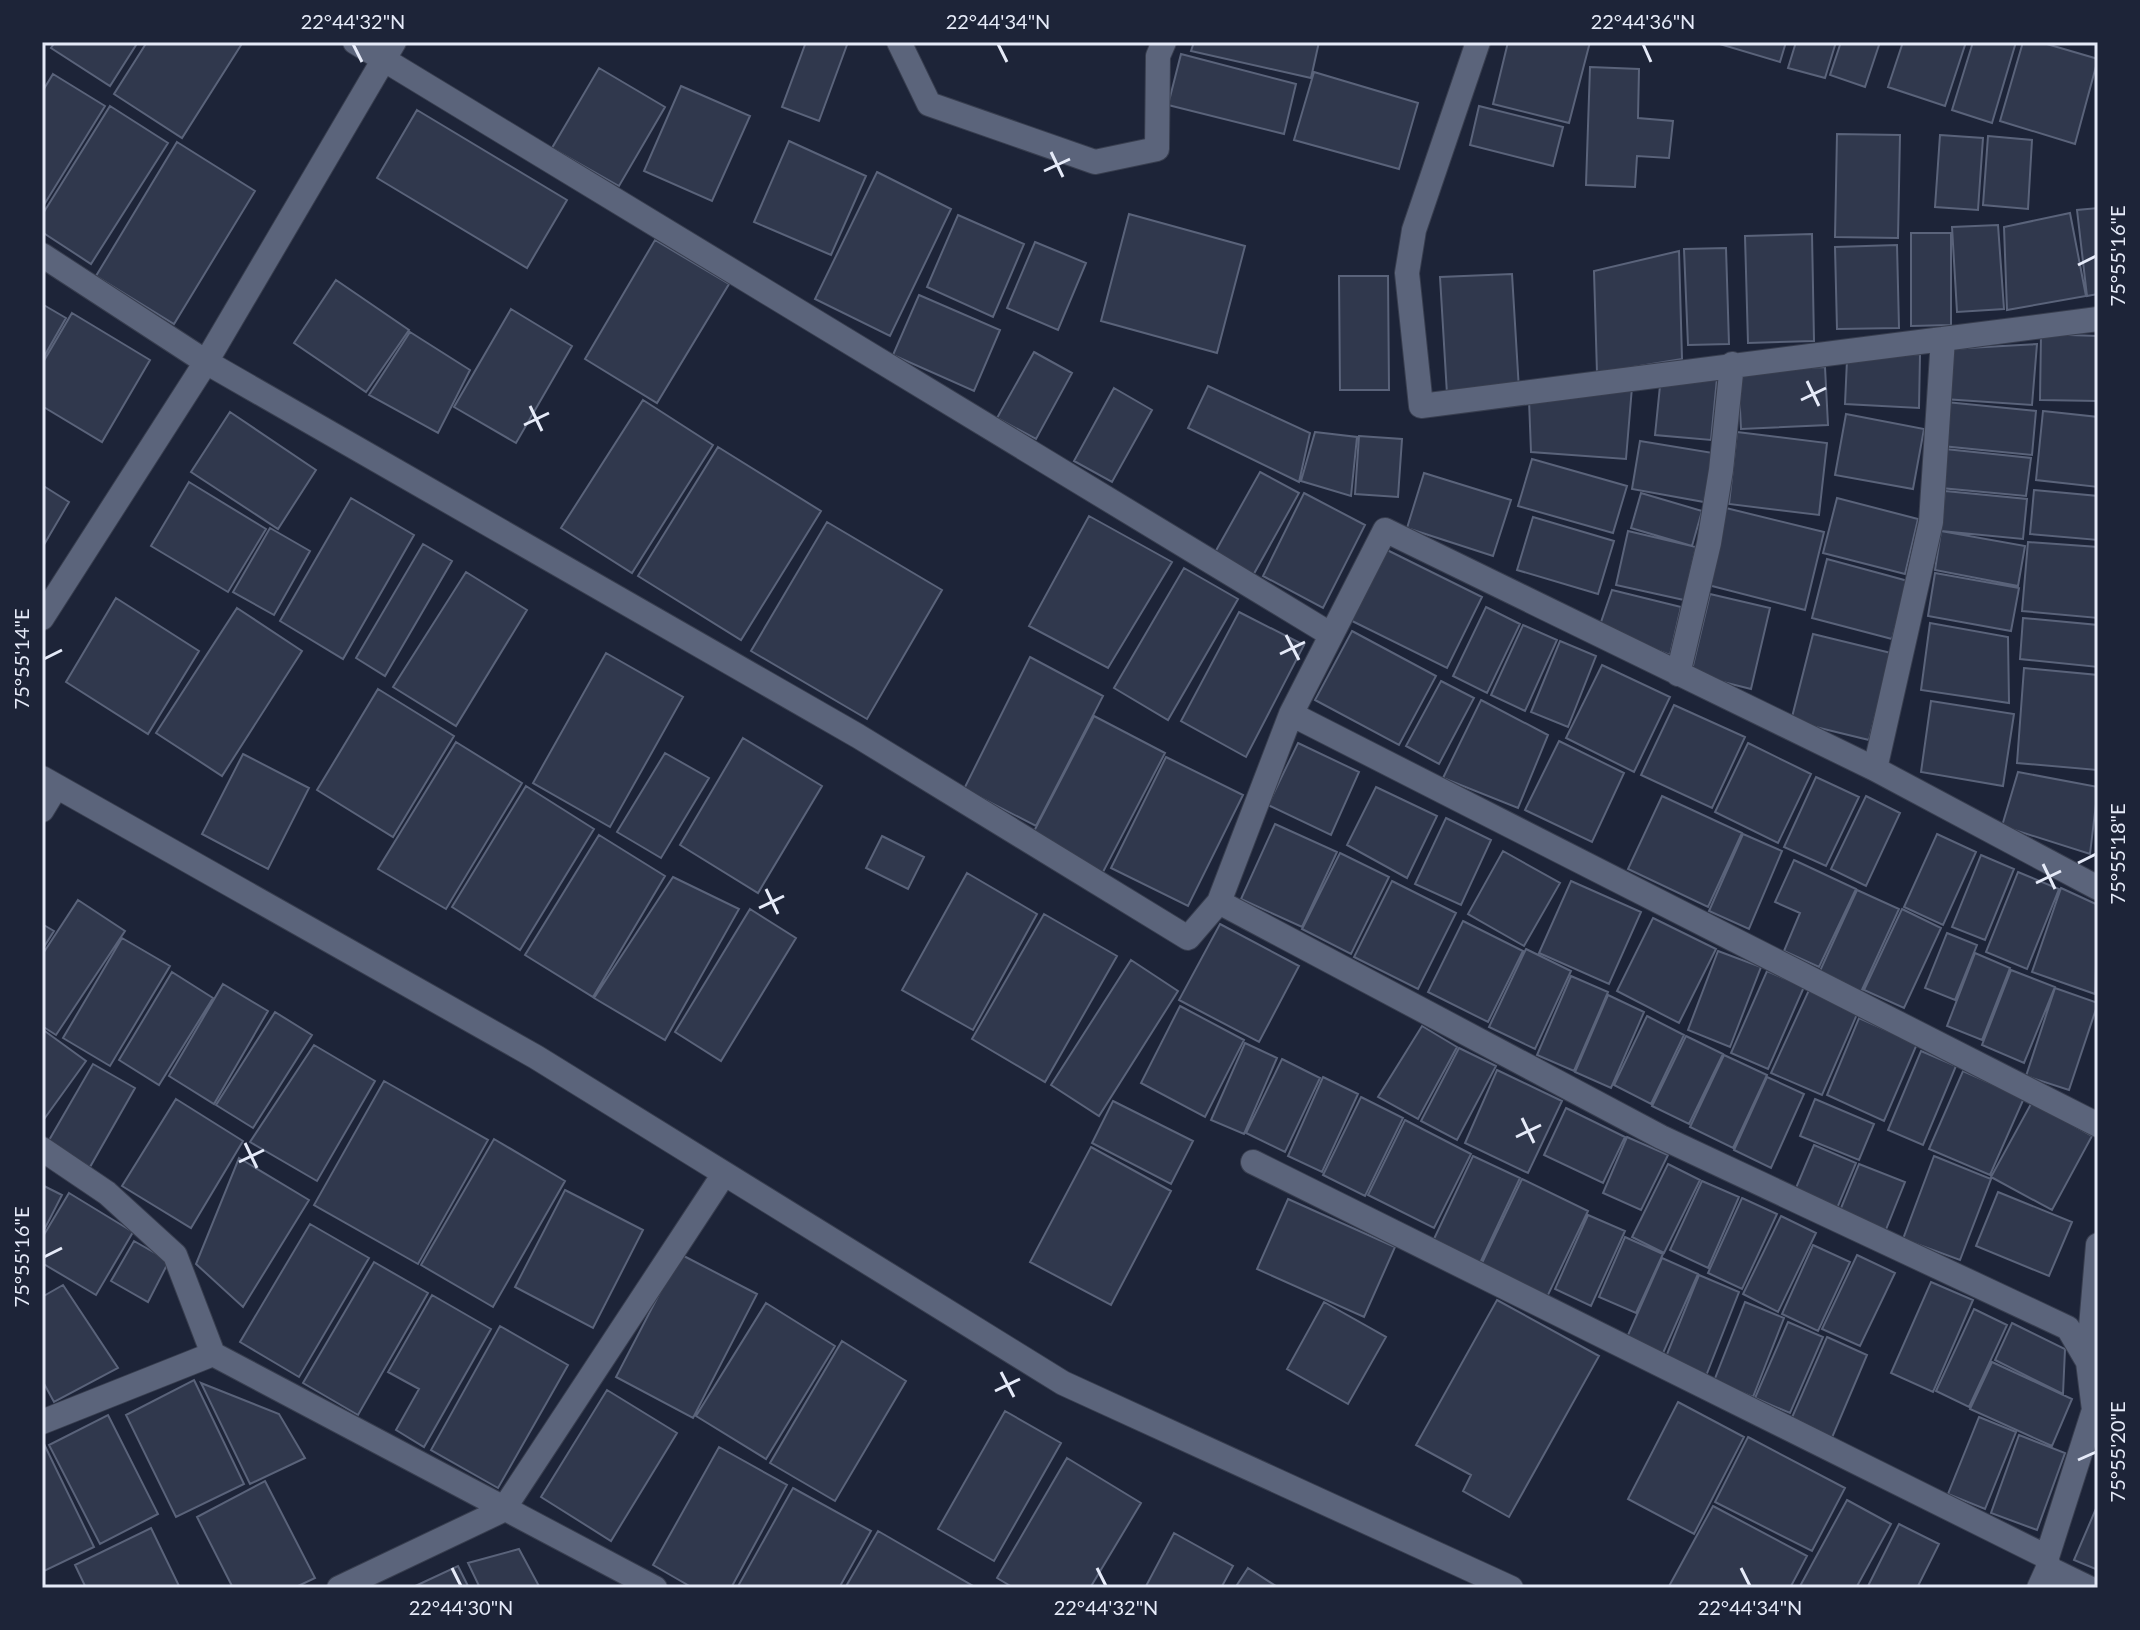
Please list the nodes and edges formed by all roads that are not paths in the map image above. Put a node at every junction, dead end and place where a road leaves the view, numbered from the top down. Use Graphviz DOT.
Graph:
graph roads {
  1 [pos="355,42"];
  2 [pos="899,42"];
  3 [pos="1164,42"];
  4 [pos="1478,42"];
  5 [pos="388,51"];
  6 [pos="42,255"];
  7 [pos="2098,319"];
  8 [pos="1943,339"];
  9 [pos="206,362"];
  10 [pos="1732,364"];
  11 [pos="42,618"];
  12 [pos="1330,634"];
  13 [pos="1678,674"];
  14 [pos="1291,714"];
  15 [pos="1875,769"];
  16 [pos="49,782"];
  17 [pos="42,810"];
  18 [pos="2098,888"];
  19 [pos="1219,902"];
  20 [pos="2098,1125"];
  21 [pos="42,1149"];
  22 [pos="1253,1162"];
  23 [pos="724,1174"];
  24 [pos="2098,1245"];
  25 [pos="213,1354"];
  26 [pos="2093,1364"];
  27 [pos="42,1422"];
  28 [pos="503,1510"];
  29 [pos="2044,1571"];
  30 [pos="339,1588"];
  31 [pos="655,1588"];
  32 [pos="1511,1588"];
  33 [pos="2089,1588"];
  1 -- 5 [label="street"];
  2 -- 3 [label="street"];
  4 -- 10 [label="street"];
  5 -- 9 [label="street"];
  5 -- 12 [label="street"];
  6 -- 9 [label="street"];
  7 -- 8 [label="street"];
  8 -- 10 [label="street"];
  8 -- 15 [label="street"];
  9 -- 11 [label="street"];
  9 -- 19 [label="street"];
  10 -- 13 [label="street"];
  12 -- 13 [label="street"];
  12 -- 14 [label="street"];
  13 -- 15 [label="street"];
  14 -- 19 [label="street"];
  14 -- 20 [label="street"];
  15 -- 18 [label="street"];
  16 -- 17 [label="street"];
  16 -- 23 [label="street"];
  19 -- 26 [label="street"];
  21 -- 25 [label="street"];
  22 -- 29 [label="street"];
  23 -- 28 [label="street"];
  23 -- 32 [label="street"];
  24 -- 26 [label="street"];
  25 -- 27 [label="street"];
  25 -- 28 [label="street"];
  26 -- 29 [label="street"];
  28 -- 30 [label="street"];
  28 -- 31 [label="street"];
  29 -- 33 [label="street"];
}
